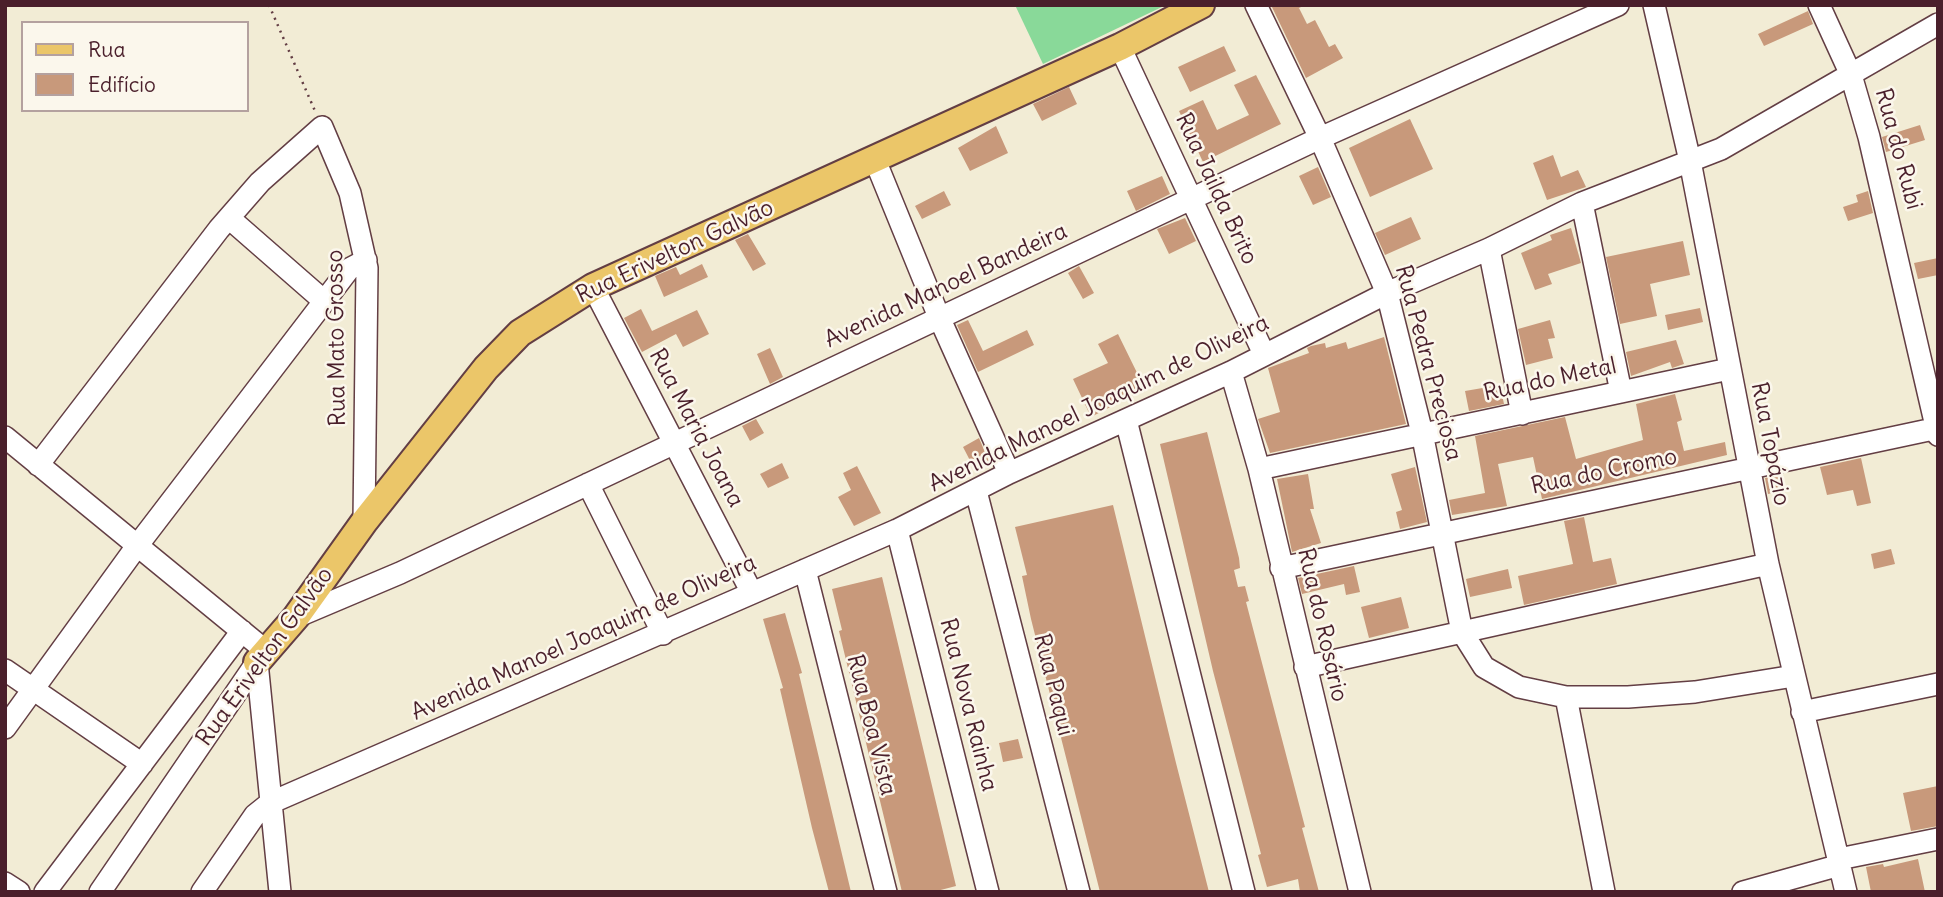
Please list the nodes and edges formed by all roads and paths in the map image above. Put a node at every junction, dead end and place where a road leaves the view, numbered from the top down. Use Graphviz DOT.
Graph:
graph roads {
  1 [pos="269,5"];
  2 [pos="1201,5"];
  3 [pos="1256,5"];
  4 [pos="1618,5"];
  5 [pos="1654,5"];
  6 [pos="1819,5"];
  7 [pos="1938,24"];
  8 [pos="1120,47"];
  9 [pos="1851,75"];
  10 [pos="322,127"];
  11 [pos="1320,138"];
  12 [pos="875,160"];
  13 [pos="1689,161"];
  14 [pos="1193,201"];
  15 [pos="1582,204"];
  16 [pos="229,218"];
  17 [pos="1489,249"];
  18 [pos="366,260"];
  19 [pos="593,287"];
  20 [pos="1387,293"];
  21 [pos="324,301"];
  22 [pos="939,317"];
  23 [pos="1264,354"];
  24 [pos="1729,369"];
  25 [pos="1231,372"];
  26 [pos="1620,392"];
  27 [pos="1521,414"];
  28 [pos="1126,420"];
  29 [pos="1937,430"];
  30 [pos="1422,433"];
  31 [pos="5,437"];
  32 [pos="673,443"];
  33 [pos="38,465"];
  34 [pos="1748,468"];
  35 [pos="1259,469"];
  36 [pos="1009,473"];
  37 [pos="588,484"];
  38 [pos="976,491"];
  39 [pos="364,522"];
  40 [pos="897,530"];
  41 [pos="1443,533"];
  42 [pos="136,545"];
  43 [pos="1768,564"];
  44 [pos="1282,568"];
  45 [pos="805,570"];
  46 [pos="752,593"];
  47 [pos="296,617"];
  48 [pos="242,631"];
  49 [pos="1462,632"];
  50 [pos="663,634"];
  51 [pos="262,656"];
  52 [pos="1305,667"];
  53 [pos="5,670"];
  54 [pos="1794,676"];
  55 [pos="1938,684"];
  56 [pos="33,689"];
  57 [pos="1566,697"];
  58 [pos="1802,712"];
  59 [pos="5,728"];
  60 [pos="142,764"];
  61 [pos="270,803"];
  62 [pos="1938,839"];
  63 [pos="1840,862"];
  64 [pos="5,883"];
  65 [pos="19,892"];
  66 [pos="45,892"];
  67 [pos="100,892"];
  68 [pos="202,892"];
  69 [pos="280,892"];
  70 [pos="886,892"];
  71 [pos="988,892"];
  72 [pos="1079,892"];
  73 [pos="1244,892"];
  74 [pos="1360,892"];
  75 [pos="1604,892"];
  76 [pos="1743,892"];
  77 [pos="1846,892"];
  1 -- 10 [label="path"];
  2 -- 8 [label="main road, Rua Erivelton Galvão"];
  3 -- 11 [label="street, Rua Pedra Preciosa"];
  4 -- 11 [label="street, Avenida Manoel Bandeira"];
  5 -- 13 [label="street, Rua Topázio"];
  6 -- 9 [label="street, Rua do Rubi"];
  7 -- 9 [label="street, Avenida Manoel Joaquim de Oliveira"];
  8 -- 12 [label="main road, Rua Erivelton Galvão"];
  8 -- 14 [label="street, Rua Jailda Brito"];
  9 -- 13 [label="street, Avenida Manoel Joaquim de Oliveira"];
  9 -- 29 [label="street, Rua do Rubi"];
  10 -- 16 [label="street"];
  10 -- 18 [label="street, Rua Mato Grosso"];
  11 -- 14 [label="street, Avenida Manoel Bandeira"];
  11 -- 20 [label="street, Rua Pedra Preciosa"];
  12 -- 19 [label="main road, Rua Erivelton Galvão"];
  12 -- 22 [label="street"];
  13 -- 15 [label="street, Avenida Manoel Joaquim de Oliveira"];
  13 -- 24 [label="street, Rua Topázio"];
  14 -- 22 [label="street, Avenida Manoel Bandeira"];
  14 -- 23 [label="street, Rua Jailda Brito"];
  15 -- 17 [label="street, Avenida Manoel Joaquim de Oliveira"];
  15 -- 26 [label="street"];
  16 -- 21 [label="street"];
  16 -- 33 [label="street"];
  17 -- 20 [label="street, Avenida Manoel Joaquim de Oliveira"];
  17 -- 27 [label="street"];
  18 -- 21 [label="street"];
  18 -- 39 [label="street, Rua Mato Grosso"];
  19 -- 32 [label="street, Rua Maria Joana"];
  19 -- 39 [label="main road, Rua Erivelton Galvão"];
  20 -- 23 [label="street, Avenida Manoel Joaquim de Oliveira"];
  20 -- 30 [label="street, Rua Pedra Preciosa"];
  21 -- 42 [label="street"];
  22 -- 32 [label="street, Avenida Manoel Bandeira"];
  22 -- 36 [label="street"];
  23 -- 25 [label="street, Avenida Manoel Joaquim de Oliveira"];
  24 -- 26 [label="street, Rua do Metal"];
  24 -- 34 [label="street, Rua Topázio"];
  25 -- 28 [label="street, Avenida Manoel Joaquim de Oliveira"];
  25 -- 35 [label="street, Rua do Rosário"];
  26 -- 27 [label="street, Rua do Metal"];
  27 -- 30 [label="street, Rua do Metal"];
  28 -- 36 [label="street, Avenida Manoel Joaquim de Oliveira"];
  28 -- 73 [label="street"];
  29 -- 34 [label="street, Rua do Cromo"];
  30 -- 35 [label="street, Rua do Metal"];
  30 -- 41 [label="street, Rua Pedra Preciosa"];
  31 -- 33 [label="street"];
  32 -- 37 [label="street, Avenida Manoel Bandeira"];
  32 -- 46 [label="street, Rua Maria Joana"];
  33 -- 42 [label="street"];
  34 -- 41 [label="street, Rua do Cromo"];
  34 -- 43 [label="street, Rua Topázio"];
  35 -- 44 [label="street, Rua do Rosário"];
  36 -- 38 [label="street, Avenida Manoel Joaquim de Oliveira"];
  37 -- 47 [label="street, Avenida Manoel Bandeira"];
  37 -- 50 [label="street"];
  38 -- 40 [label="street, Avenida Manoel Joaquim de Oliveira"];
  38 -- 72 [label="street, Rua Paqui"];
  39 -- 47 [label="main road, Rua Erivelton Galvão"];
  40 -- 45 [label="street, Avenida Manoel Joaquim de Oliveira"];
  40 -- 71 [label="street, Rua Nova Rainha"];
  41 -- 44 [label="street, Rua do Cromo"];
  41 -- 49 [label="street, Rua Pedra Preciosa"];
  42 -- 48 [label="street"];
  42 -- 56 [label="street"];
  43 -- 49 [label="street"];
  43 -- 54 [label="street, Rua Topázio"];
  44 -- 52 [label="street, Rua do Rosário"];
  45 -- 46 [label="street, Avenida Manoel Joaquim de Oliveira"];
  45 -- 70 [label="street, Rua Boa Vista"];
  46 -- 50 [label="street, Avenida Manoel Joaquim de Oliveira"];
  47 -- 51 [label="main road, Rua Erivelton Galvão"];
  48 -- 51 [label="street"];
  48 -- 60 [label="street"];
  49 -- 52 [label="street"];
  49 -- 57 [label="street, Rua Pedra Preciosa"];
  50 -- 61 [label="street, Avenida Manoel Joaquim de Oliveira"];
  51 -- 61 [label="street"];
  51 -- 67 [label="street, Rua Erivelton Galvão"];
  52 -- 74 [label="street, Rua do Rosário"];
  53 -- 56 [label="street"];
  54 -- 57 [label="street"];
  54 -- 58 [label="street, Rua Topázio"];
  55 -- 58 [label="street"];
  56 -- 59 [label="street"];
  56 -- 60 [label="street"];
  57 -- 75 [label="street"];
  58 -- 63 [label="street, Rua Topázio"];
  60 -- 66 [label="street"];
  61 -- 68 [label="street"];
  61 -- 69 [label="street"];
  62 -- 63 [label="street"];
  63 -- 76 [label="street"];
  63 -- 77 [label="street, Rua Topázio"];
  64 -- 65 [label="street"];
}
